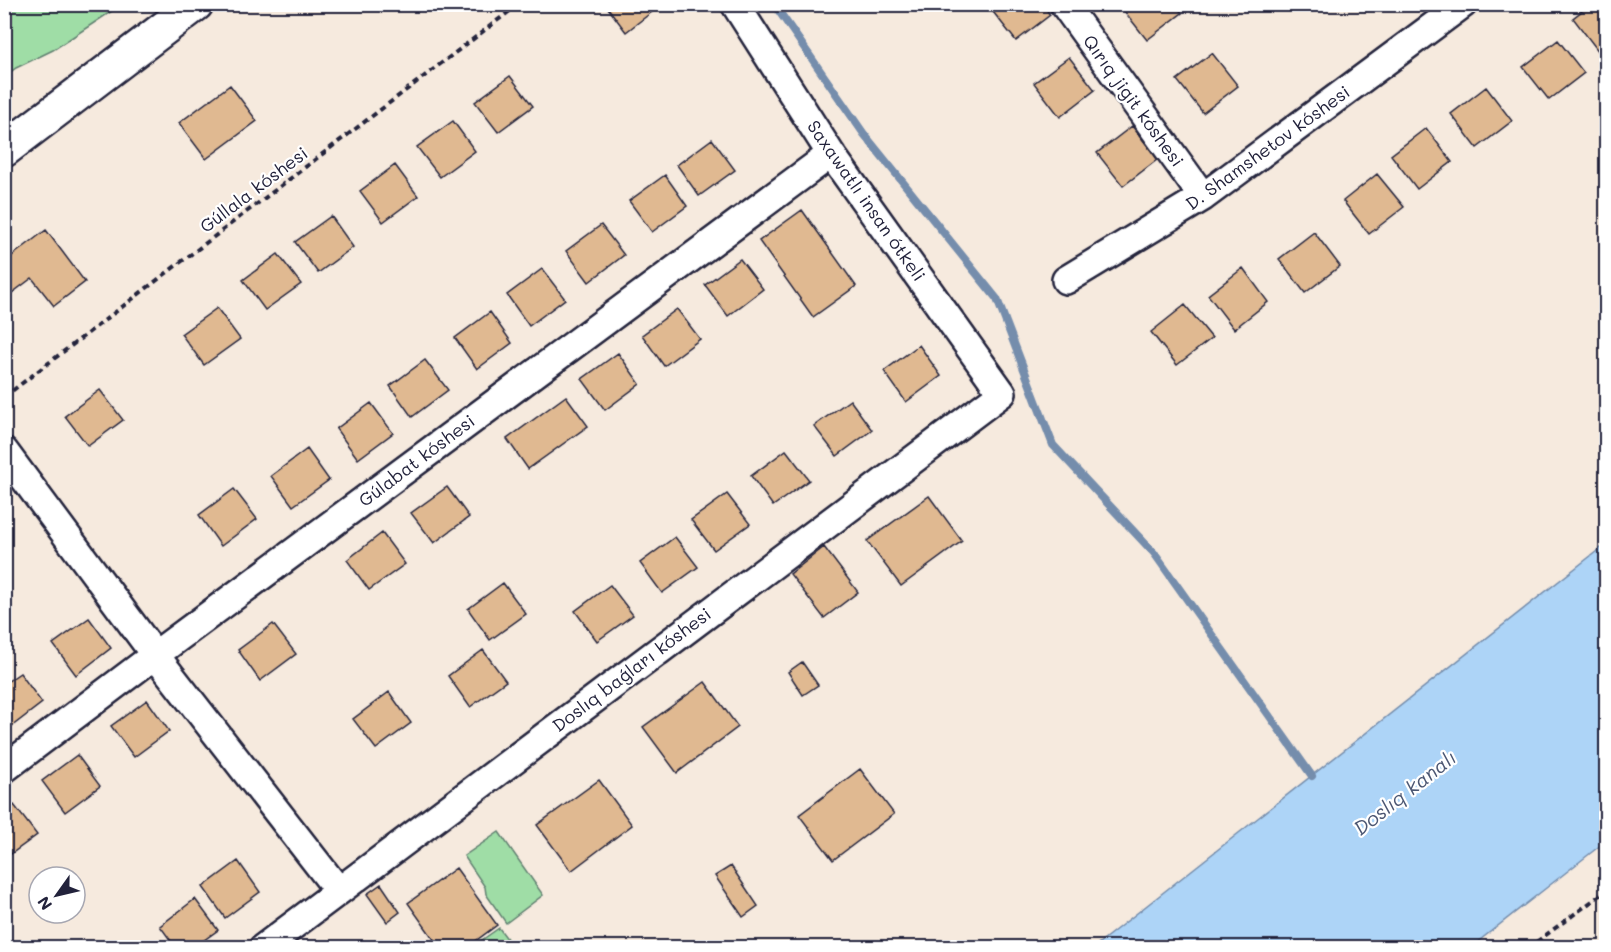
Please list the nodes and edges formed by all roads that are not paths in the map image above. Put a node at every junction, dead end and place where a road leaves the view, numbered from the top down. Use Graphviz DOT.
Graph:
graph roads {
  1 [pos="196,4"];
  2 [pos="735,4"];
  3 [pos="1064,4"];
  4 [pos="1448,9"];
  5 [pos="4,150"];
  6 [pos="831,154"];
  7 [pos="1203,197"];
  8 [pos="1066,280"];
  9 [pos="1002,393"];
  10 [pos="4,451"];
  11 [pos="155,655"];
  12 [pos="4,769"];
  13 [pos="338,890"];
  14 [pos="263,948"];
  1 -- 5 [label="main road"];
  2 -- 6 [label="street, Saxawatlı insan ótkeli"];
  3 -- 7 [label="street, Qırıq jigit kóshesi"];
  4 -- 7 [label="street, D. Shamshetov kóshesi"];
  6 -- 9 [label="street, Saxawatlı insan ótkeli"];
  6 -- 11 [label="street, Gúlabat kóshesi"];
  7 -- 8 [label="street, D. Shamshetov kóshesi"];
  9 -- 13 [label="street, Doslıq baǵları kóshesi"];
  10 -- 11 [label="street"];
  11 -- 12 [label="street, Gúlabat kóshesi"];
  11 -- 13 [label="street"];
  13 -- 14 [label="street, Doslıq baǵları kóshesi"];
}
